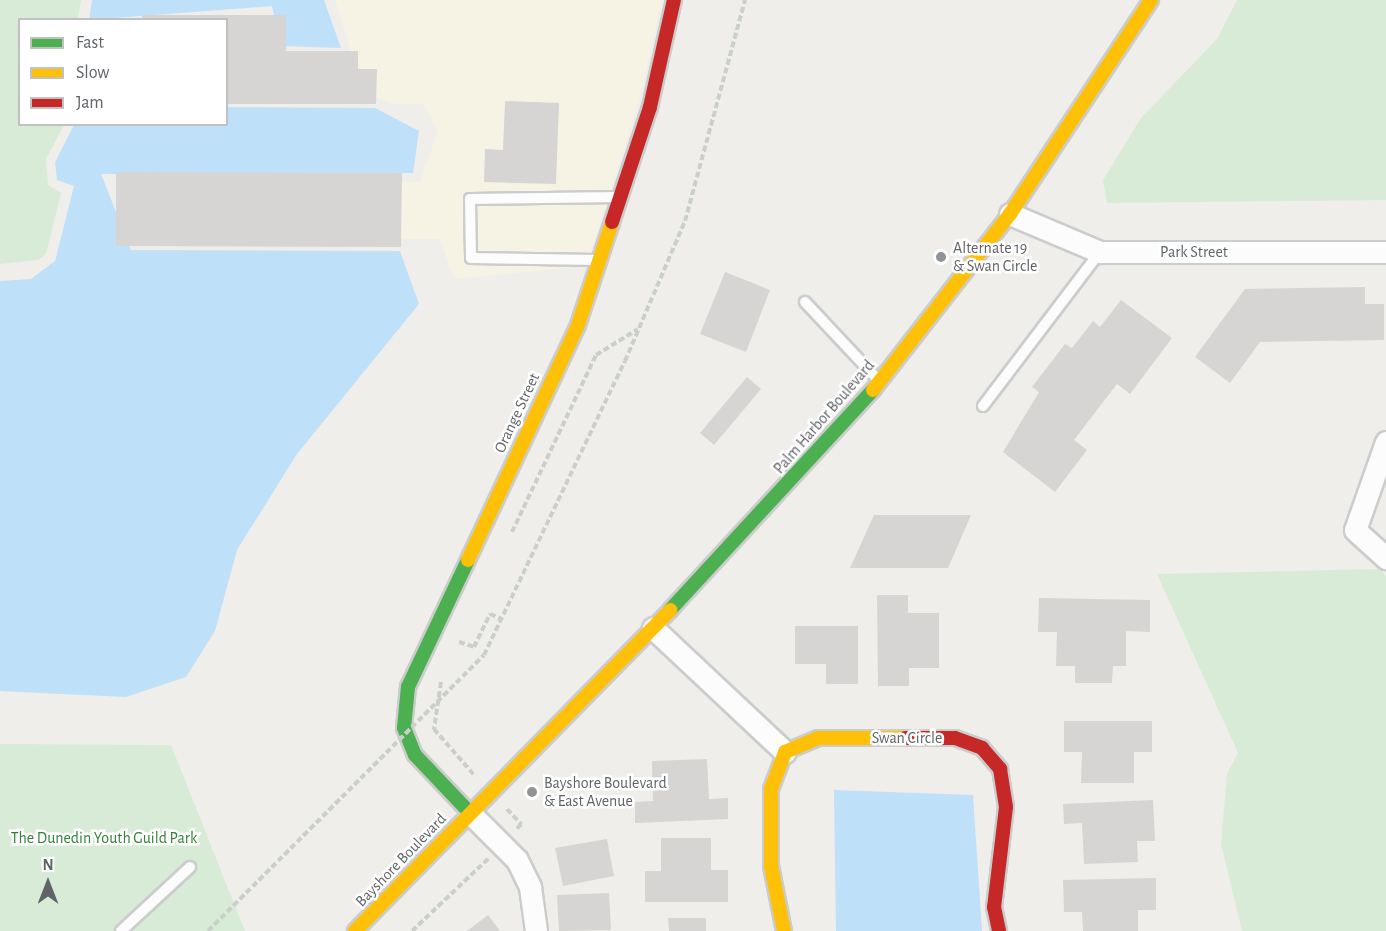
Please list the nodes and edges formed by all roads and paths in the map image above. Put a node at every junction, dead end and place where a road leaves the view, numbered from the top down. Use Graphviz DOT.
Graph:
graph roads {
  1 [pos="674,0"];
  2 [pos="745,0"];
  3 [pos="1151,0"];
  4 [pos="621,197"];
  5 [pos="1010,214"];
  6 [pos="1100,252"];
  7 [pos="1386,252"];
  8 [pos="601,260"];
  9 [pos="805,302"];
  10 [pos="638,329"];
  11 [pos="880,382"];
  12 [pos="983,406"];
  13 [pos="1386,442"];
  14 [pos="506,544"];
  15 [pos="1386,558"];
  16 [pos="502,619"];
  17 [pos="653,628"];
  18 [pos="455,652"];
  19 [pos="446,671"];
  20 [pos="785,752"];
  21 [pos="490,792"];
  22 [pos="470,813"];
  23 [pos="502,845"];
  24 [pos="190,867"];
  25 [pos="121,931"];
  26 [pos="208,931"];
  27 [pos="355,931"];
  28 [pos="412,931"];
  29 [pos="536,931"];
  30 [pos="784,931"];
  31 [pos="999,931"];
  1 -- 4 [label="street, Orange Street"];
  2 -- 10 [label="path"];
  3 -- 5 [label="street, Palm Harbor Boulevard"];
  4 -- 8 [label="street, Orange Street"];
  4 -- 8 [label="lane"];
  5 -- 6 [label="street, Park Street"];
  5 -- 11 [label="street, Palm Harbor Boulevard"];
  6 -- 7 [label="street, Park Street"];
  6 -- 12 [label="lane"];
  8 -- 22 [label="street, Orange Street"];
  9 -- 11 [label="lane"];
  10 -- 14 [label="path"];
  10 -- 16 [label="path, bridge"];
  11 -- 17 [label="street, Palm Harbor Boulevard"];
  13 -- 15 [label="street"];
  16 -- 18 [label="path"];
  16 -- 26 [label="path, bridge"];
  17 -- 20 [label="street"];
  17 -- 21 [label="street, Palm Harbor Boulevard"];
  19 -- 21 [label="path"];
  20 -- 30 [label="street"];
  20 -- 31 [label="street, Swan Circle"];
  21 -- 22 [label="street, Palm Harbor Boulevard"];
  21 -- 23 [label="path"];
  22 -- 23 [label="street"];
  22 -- 27 [label="street, Bayshore Boulevard"];
  23 -- 28 [label="path"];
  23 -- 29 [label="street"];
  24 -- 25 [label="lane"];
}
